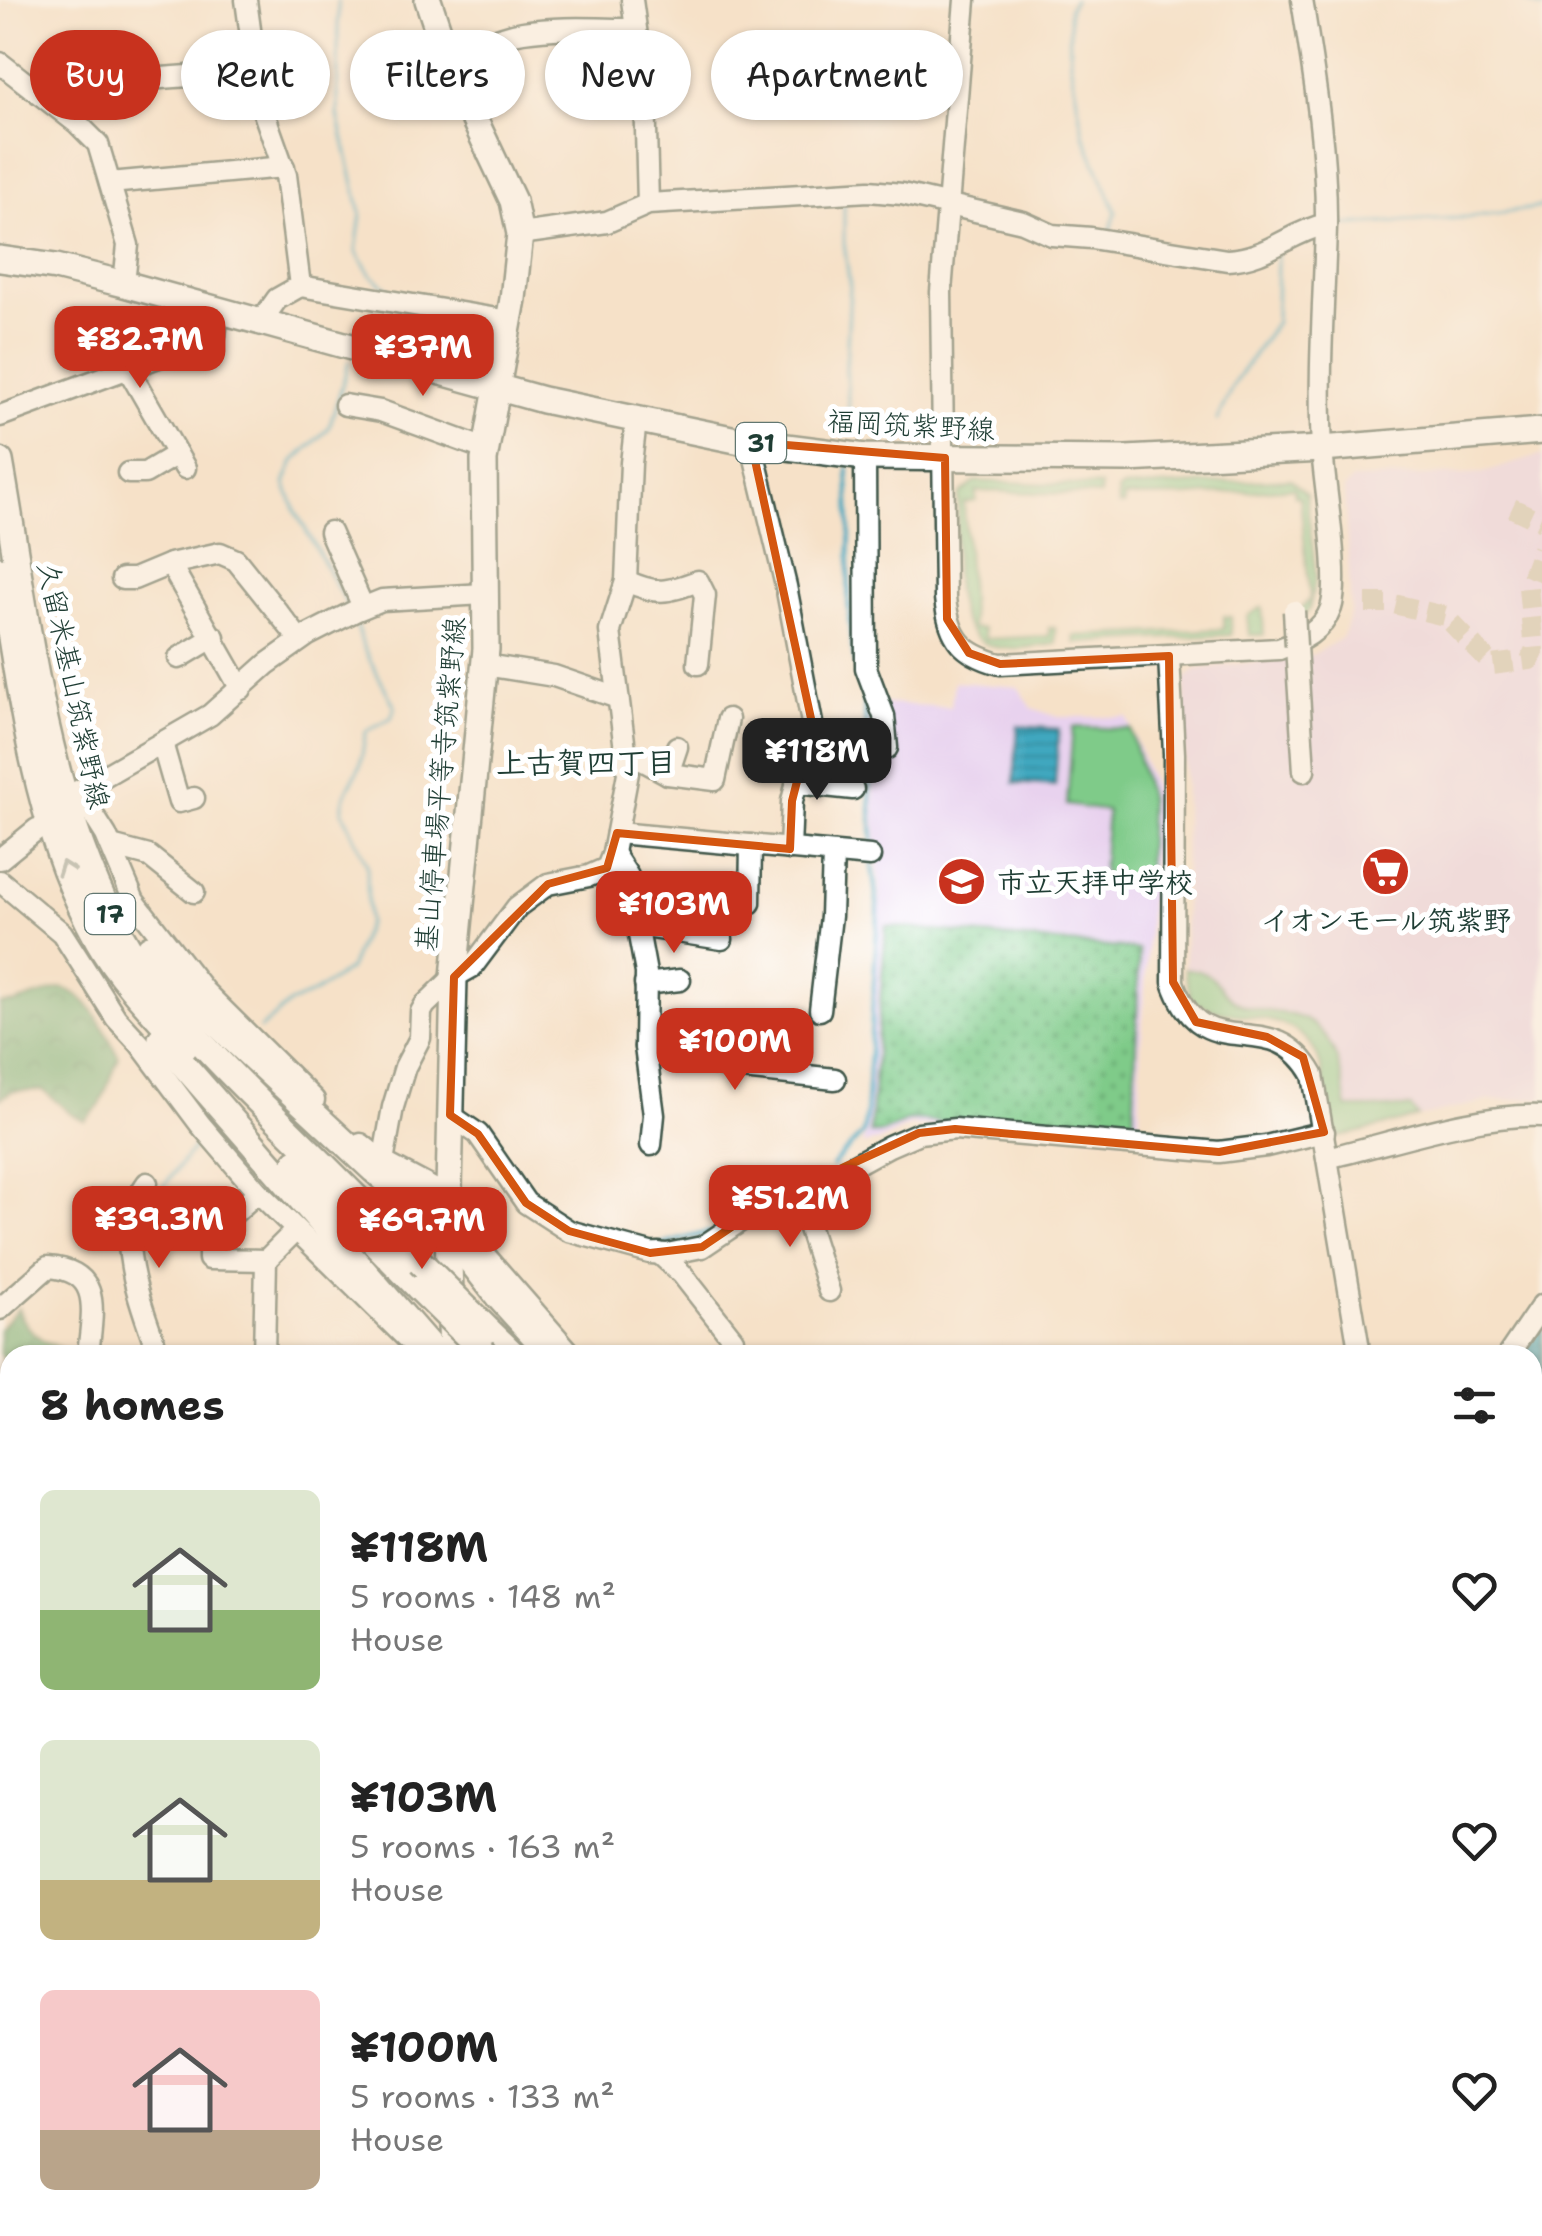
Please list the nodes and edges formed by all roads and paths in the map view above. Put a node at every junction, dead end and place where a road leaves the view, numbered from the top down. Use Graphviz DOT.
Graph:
graph roads {
  1 [pos="246,0"];
  2 [pos="428,0"];
  3 [pos="632,0"];
  4 [pos="965,0"];
  5 [pos="1302,0"];
  6 [pos="634,28"];
  7 [pos="250,30"];
  8 [pos="438,30"];
  9 [pos="525,31"];
  10 [pos="0,63"];
  11 [pos="267,120"];
  12 [pos="475,120"];
  13 [pos="284,167"];
  14 [pos="110,183"];
  15 [pos="648,204"];
  16 [pos="948,206"];
  17 [pos="1326,224"];
  18 [pos="520,234"];
  19 [pos="0,259"];
  20 [pos="124,284"];
  21 [pos="300,286"];
  22 [pos="218,312"];
  23 [pos="509,321"];
  24 [pos="260,324"];
  25 [pos="128,368"];
  26 [pos="496,388"];
  27 [pos="344,405"];
  28 [pos="0,416"];
  29 [pos="636,422"];
  30 [pos="1542,431"];
  31 [pos="751,442"];
  32 [pos="1322,449"];
  33 [pos="485,450"];
  34 [pos="866,458"];
  35 [pos="945,458"];
  36 [pos="0,461"];
  37 [pos="128,473"];
  38 [pos="330,532"];
  39 [pos="170,564"];
  40 [pos="0,570"];
  41 [pos="122,579"];
  42 [pos="626,581"];
  43 [pos="484,594"];
  44 [pos="362,608"];
  45 [pos="1294,611"];
  46 [pos="214,637"];
  47 [pos="300,640"];
  48 [pos="1169,656"];
  49 [pos="180,658"];
  50 [pos="698,664"];
  51 [pos="484,665"];
  52 [pos="241,689"];
  53 [pos="618,698"];
  54 [pos="728,719"];
  55 [pos="162,743"];
  56 [pos="677,747"];
  57 [pos="887,748"];
  58 [pos="627,752"];
  59 [pos="1304,771"];
  60 [pos="668,774"];
  61 [pos="796,783"];
  62 [pos="853,789"];
  63 [pos="194,798"];
  64 [pos="37,829"];
  65 [pos="615,843"];
  66 [pos="79,845"];
  67 [pos="111,846"];
  68 [pos="751,846"];
  69 [pos="790,849"];
  70 [pos="832,852"];
  71 [pos="870,856"];
  72 [pos="0,859"];
  73 [pos="0,881"];
  74 [pos="194,892"];
  75 [pos="750,903"];
  76 [pos="639,926"];
  77 [pos="722,939"];
  78 [pos="99,943"];
  79 [pos="454,977"];
  80 [pos="680,980"];
  81 [pos="644,984"];
  82 [pos="820,1010"];
  83 [pos="645,1047"];
  84 [pos="835,1078"];
  85 [pos="450,1115"];
  86 [pos="1542,1116"];
  87 [pos="1324,1132"];
  88 [pos="651,1145"];
  89 [pos="1327,1158"];
  90 [pos="384,1162"];
  91 [pos="147,1183"];
  92 [pos="258,1192"];
  93 [pos="798,1194"];
  94 [pos="448,1214"];
  95 [pos="296,1230"];
  96 [pos="659,1253"];
  97 [pos="266,1260"];
  98 [pos="419,1275"];
  99 [pos="829,1291"];
  100 [pos="1542,1305"];
  101 [pos="0,1309"];
  102 [pos="733,1339"];
  103 [pos="89,1345"];
  104 [pos="155,1345"];
  105 [pos="264,1345"];
  106 [pos="414,1345"];
  107 [pos="428,1345"];
  108 [pos="452,1345"];
  109 [pos="486,1345"];
  110 [pos="543,1345"];
  111 [pos="563,1345"];
  112 [pos="1358,1345"];
  113 [pos="1515,1345"];
  1 -- 7 [label="street"];
  2 -- 8 [label="main road, 基山停車場平等寺筑紫野線"];
  3 -- 6 [label="street"];
  4 -- 16 [label="street"];
  5 -- 17 [label="street"];
  6 -- 9 [label="street"];
  6 -- 15 [label="street"];
  10 -- 14 [label="street"];
  11 -- 13 [label="street"];
  12 -- 18 [label="main road, 基山停車場平等寺筑紫野線"];
  13 -- 14 [label="street"];
  13 -- 21 [label="street"];
  14 -- 20 [label="street"];
  15 -- 16 [label="street"];
  15 -- 18 [label="street"];
  16 -- 17 [label="street"];
  16 -- 35 [label="street"];
  17 -- 32 [label="street"];
  18 -- 23 [label="main road, 基山停車場平等寺筑紫野線"];
  19 -- 20 [label="main road, 福岡筑紫野線 / 31"];
  20 -- 22 [label="main road, 福岡筑紫野線 / 31"];
  21 -- 23 [label="street"];
  21 -- 24 [label="street"];
  22 -- 24 [label="main road, 福岡筑紫野線 / 31"];
  22 -- 25 [label="street"];
  23 -- 26 [label="main road, 基山停車場平等寺筑紫野線"];
  24 -- 26 [label="main road, 福岡筑紫野線 / 31"];
  25 -- 28 [label="street"];
  25 -- 37 [label="street"];
  26 -- 29 [label="main road, 福岡筑紫野線 / 31"];
  26 -- 33 [label="main road, 基山停車場平等寺筑紫野線"];
  27 -- 33 [label="street"];
  29 -- 31 [label="main road, 福岡筑紫野線 / 31"];
  29 -- 42 [label="street"];
  30 -- 32 [label="main road, 福岡筑紫野線 / 31"];
  31 -- 34 [label="main road, 福岡筑紫野線 / 31"];
  31 -- 61 [label="street"];
  32 -- 35 [label="main road, 福岡筑紫野線 / 31"];
  32 -- 48 [label="street"];
  33 -- 43 [label="main road, 基山停車場平等寺筑紫野線"];
  34 -- 35 [label="main road, 福岡筑紫野線 / 31"];
  34 -- 57 [label="street"];
  35 -- 48 [label="street"];
  36 -- 66 [label="main road, 久留米基山筑紫野線 / 17"];
  38 -- 44 [label="street"];
  39 -- 41 [label="street"];
  39 -- 46 [label="street"];
  39 -- 47 [label="street"];
  78 -- 40 [label="main road, 久留米基山筑紫野線 / 17, one-way"];
  42 -- 50 [label="street"];
  42 -- 53 [label="street"];
  43 -- 44 [label="street"];
  43 -- 51 [label="main road, 基山停車場平等寺筑紫野線"];
  44 -- 47 [label="street"];
  45 -- 59 [label="street, bridge"];
  46 -- 49 [label="street"];
  46 -- 52 [label="street"];
  47 -- 52 [label="street"];
  48 -- 87 [label="street"];
  51 -- 53 [label="street"];
  51 -- 79 [label="main road, 基山停車場平等寺筑紫野線"];
  52 -- 55 [label="street"];
  53 -- 58 [label="street"];
  54 -- 60 [label="street"];
  55 -- 63 [label="street"];
  55 -- 67 [label="street"];
  56 -- 60 [label="street"];
  58 -- 60 [label="street"];
  58 -- 65 [label="street"];
  61 -- 62 [label="street"];
  61 -- 69 [label="street"];
  64 -- 72 [label="street"];
  65 -- 68 [label="street"];
  65 -- 76 [label="street"];
  65 -- 79 [label="street"];
  66 -- 94 [label="main road"];
  66 -- 98 [label="main road, 久留米基山筑紫野線 / 17"];
  67 -- 74 [label="street"];
  67 -- 90 [label="street"];
  68 -- 69 [label="street"];
  68 -- 75 [label="street"];
  69 -- 70 [label="street"];
  70 -- 71 [label="street"];
  70 -- 82 [label="street"];
  73 -- 92 [label="street"];
  76 -- 77 [label="street"];
  76 -- 81 [label="street"];
  78 -- 98 [label="main road, 久留米基山筑紫野線 / 17"];
  78 -- 107 [label="main road"];
  79 -- 85 [label="main road, 基山停車場平等寺筑紫野線"];
  79 -- 90 [label="street"];
  80 -- 81 [label="street"];
  81 -- 83 [label="street"];
  83 -- 84 [label="street"];
  83 -- 88 [label="street"];
  85 -- 94 [label="main road, 基山停車場平等寺筑紫野線"];
  85 -- 96 [label="street"];
  86 -- 89 [label="street"];
  87 -- 89 [label="street"];
  87 -- 93 [label="street"];
  89 -- 112 [label="street"];
  90 -- 94 [label="street"];
  91 -- 104 [label="street"];
  92 -- 95 [label="street"];
  92 -- 97 [label="street"];
  93 -- 96 [label="street"];
  93 -- 99 [label="street"];
  94 -- 108 [label="main road, 基山停車場平等寺筑紫野線"];
  94 -- 110 [label="main road"];
  94 -- 111 [label="street"];
  95 -- 97 [label="street"];
  95 -- 106 [label="street"];
  96 -- 102 [label="street"];
  97 -- 105 [label="street"];
  98 -- 109 [label="main road, 久留米基山筑紫野線 / 17, bridge"];
  100 -- 113 [label="street"];
  101 -- 103 [label="street"];
}
